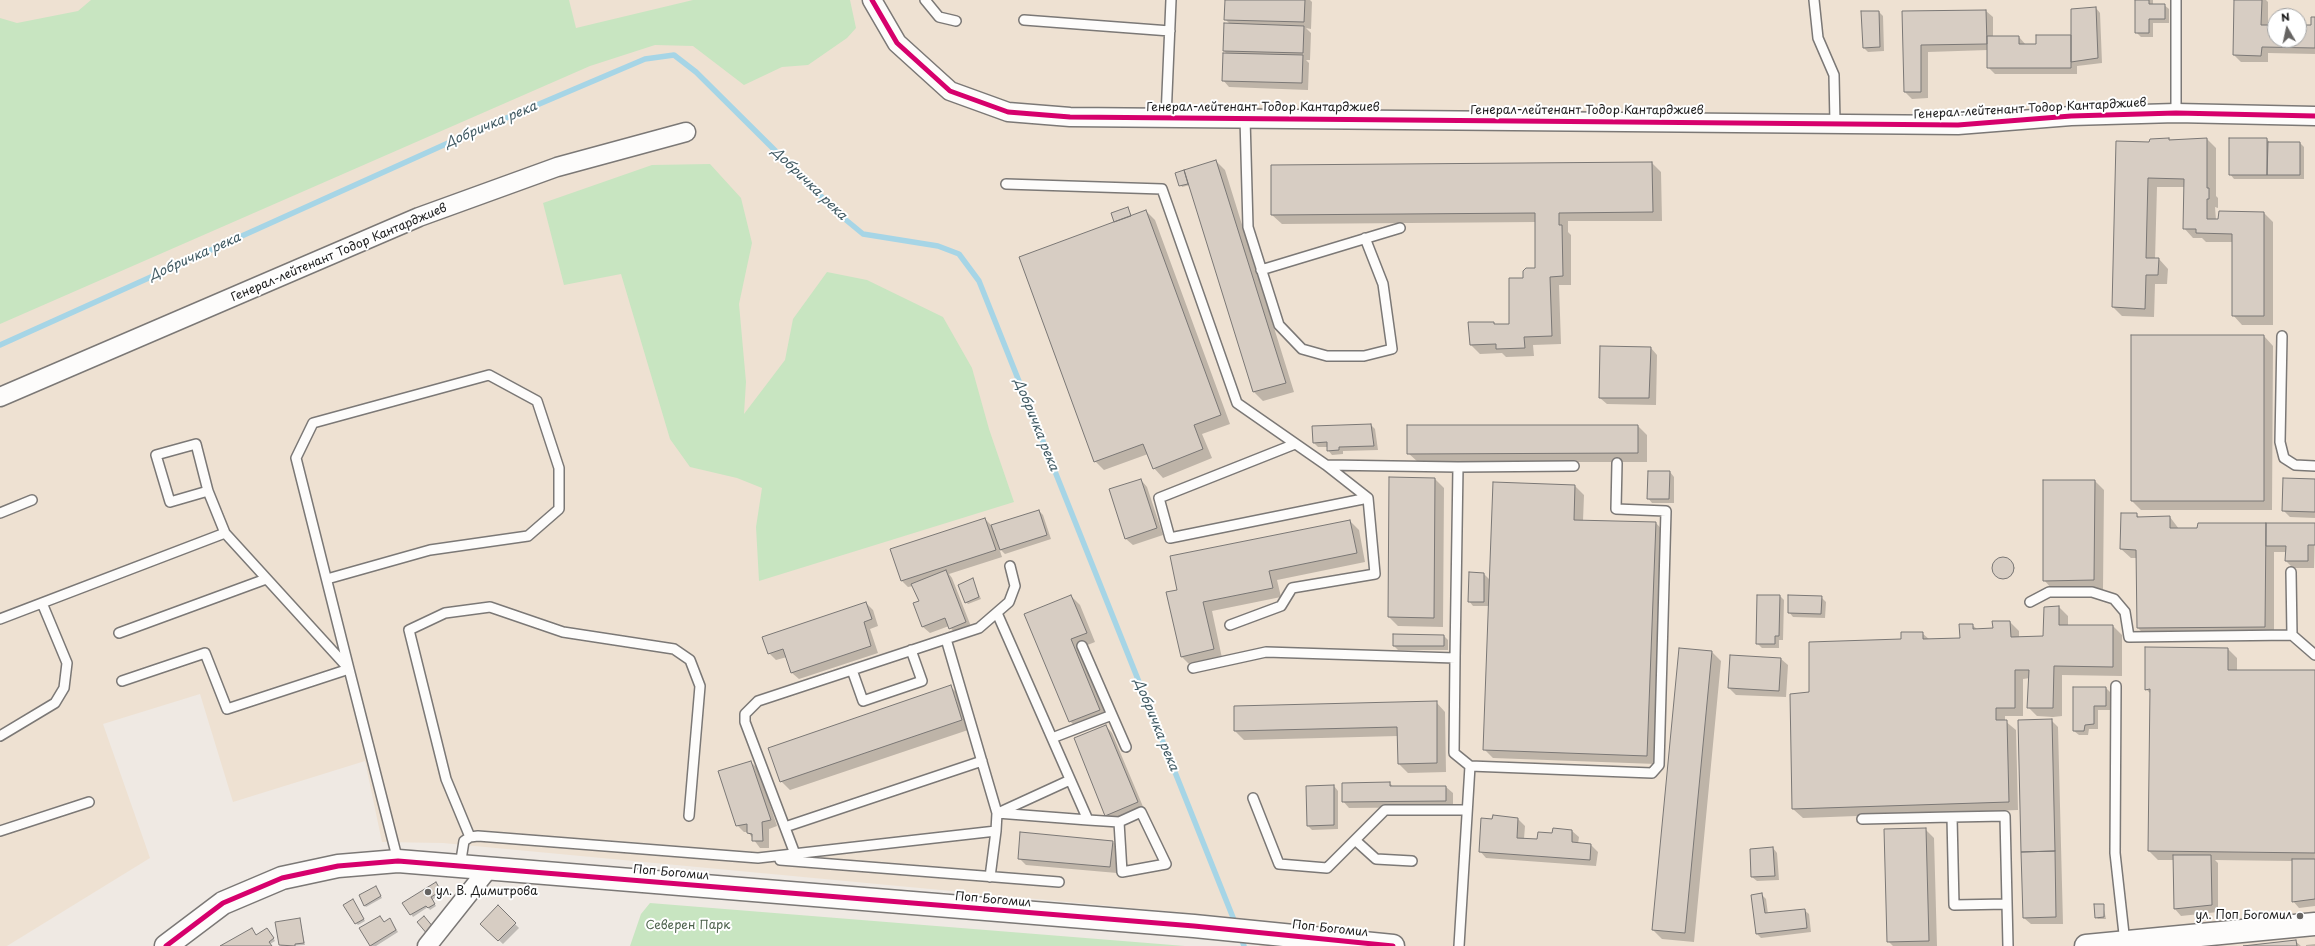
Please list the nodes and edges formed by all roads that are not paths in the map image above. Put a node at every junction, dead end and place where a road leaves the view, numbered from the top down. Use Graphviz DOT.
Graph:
graph roads {
  1 [pos="872,0"];
  2 [pos="925,0"];
  3 [pos="1171,0"];
  4 [pos="1814,0"];
  5 [pos="2176,0"];
  6 [pos="1024,20"];
  7 [pos="956,21"];
  8 [pos="1170,31"];
  9 [pos="2176,113"];
  10 [pos="2315,116"];
  11 [pos="1166,118"];
  12 [pos="1245,118"];
  13 [pos="1835,123"];
  14 [pos="686,132"];
  15 [pos="1006,184"];
  16 [pos="1400,228"];
  17 [pos="1365,238"];
  18 [pos="1261,270"];
  19 [pos="2282,336"];
  20 [pos="0,397"];
  21 [pos="1295,444"];
  22 [pos="1618,463"];
  23 [pos="1326,465"];
  24 [pos="1574,466"];
  25 [pos="2315,466"];
  26 [pos="1458,467"];
  27 [pos="208,491"];
  28 [pos="1368,498"];
  29 [pos="32,500"];
  30 [pos="0,512"];
  31 [pos="225,534"];
  32 [pos="1010,566"];
  33 [pos="2291,572"];
  34 [pos="266,579"];
  35 [pos="327,579"];
  36 [pos="2030,602"];
  37 [pos="42,603"];
  38 [pos="997,613"];
  39 [pos="0,619"];
  40 [pos="1230,625"];
  41 [pos="119,633"];
  42 [pos="2292,635"];
  43 [pos="946,639"];
  44 [pos="1082,646"];
  45 [pos="911,650"];
  46 [pos="2315,655"];
  47 [pos="1455,658"];
  48 [pos="349,668"];
  49 [pos="1193,668"];
  50 [pos="852,670"];
  51 [pos="122,681"];
  52 [pos="2116,686"];
  53 [pos="1112,715"];
  54 [pos="0,736"];
  55 [pos="1052,738"];
  56 [pos="1126,747"];
  57 [pos="982,761"];
  58 [pos="1470,766"];
  59 [pos="1070,780"];
  60 [pos="1253,798"];
  61 [pos="89,802"];
  62 [pos="1467,810"];
  63 [pos="997,813"];
  64 [pos="689,816"];
  65 [pos="1952,817"];
  66 [pos="1862,819"];
  67 [pos="1088,820"];
  68 [pos="1119,822"];
  69 [pos="785,827"];
  70 [pos="0,831"];
  71 [pos="996,831"];
  72 [pos="470,837"];
  73 [pos="1355,840"];
  74 [pos="795,854"];
  75 [pos="758,858"];
  76 [pos="398,861"];
  77 [pos="1412,861"];
  78 [pos="460,866"];
  79 [pos="489,868"];
  80 [pos="990,877"];
  81 [pos="1059,882"];
  82 [pos="2007,904"];
  83 [pos="2315,924"];
  84 [pos="1311,941"];
  85 [pos="2125,944"];
  86 [pos="168,945"];
  87 [pos="427,946"];
  88 [pos="1393,946"];
  89 [pos="1460,946"];
  90 [pos="2008,946"];
  91 [pos="2086,946"];
  1 -- 11 [label="street, Генерал-лейтенант Тодор Кантарджиев"];
  2 -- 7 [label="lane"];
  3 -- 8 [label="lane"];
  4 -- 13 [label="lane"];
  5 -- 9 [label="lane"];
  6 -- 8 [label="lane"];
  8 -- 11 [label="lane"];
  9 -- 10 [label="street, Генерал-лейтенант Тодор Кантарджиев"];
  9 -- 13 [label="street, Генерал-лейтенант Тодор Кантарджиев"];
  11 -- 12 [label="street, Генерал-лейтенант Тодор Кантарджиев"];
  12 -- 13 [label="street, Генерал-лейтенант Тодор Кантарджиев"];
  12 -- 18 [label="lane"];
  14 -- 20 [label="street, Генерал-лейтенант Тодор Кантарджиев"];
  15 -- 21 [label="lane"];
  16 -- 17 [label="lane"];
  17 -- 18 [label="lane"];
  17 -- 18 [label="lane"];
  19 -- 25 [label="lane"];
  21 -- 23 [label="lane"];
  21 -- 28 [label="lane"];
  22 -- 58 [label="lane"];
  23 -- 26 [label="lane"];
  23 -- 28 [label="lane"];
  24 -- 26 [label="lane"];
  26 -- 47 [label="lane"];
  27 -- 27 [label="lane"];
  27 -- 31 [label="lane"];
  28 -- 40 [label="lane"];
  29 -- 30 [label="lane"];
  31 -- 34 [label="lane"];
  31 -- 37 [label="lane"];
  32 -- 38 [label="lane"];
  33 -- 42 [label="lane"];
  34 -- 41 [label="lane"];
  34 -- 48 [label="lane"];
  35 -- 35 [label="lane"];
  35 -- 48 [label="lane"];
  36 -- 42 [label="lane"];
  37 -- 39 [label="lane"];
  37 -- 54 [label="lane"];
  38 -- 43 [label="lane"];
  38 -- 55 [label="lane"];
  42 -- 46 [label="lane"];
  43 -- 45 [label="lane"];
  43 -- 57 [label="lane"];
  44 -- 53 [label="lane"];
  45 -- 50 [label="lane"];
  45 -- 50 [label="lane"];
  47 -- 49 [label="lane"];
  47 -- 58 [label="lane"];
  48 -- 51 [label="lane"];
  48 -- 76 [label="lane"];
  50 -- 69 [label="lane"];
  52 -- 85 [label="lane"];
  53 -- 55 [label="lane"];
  53 -- 56 [label="lane"];
  55 -- 59 [label="lane"];
  57 -- 63 [label="lane"];
  57 -- 69 [label="lane"];
  58 -- 62 [label="lane"];
  59 -- 63 [label="lane"];
  59 -- 67 [label="lane"];
  60 -- 73 [label="lane"];
  61 -- 70 [label="lane"];
  62 -- 73 [label="lane"];
  62 -- 89 [label="lane"];
  63 -- 67 [label="lane"];
  63 -- 71 [label="lane"];
  64 -- 72 [label="lane"];
  65 -- 66 [label="lane"];
  65 -- 82 [label="lane"];
  65 -- 82 [label="lane"];
  67 -- 68 [label="lane"];
  68 -- 68 [label="lane"];
  69 -- 74 [label="lane"];
  71 -- 74 [label="lane"];
  71 -- 80 [label="lane"];
  72 -- 75 [label="lane"];
  72 -- 78 [label="lane"];
  73 -- 77 [label="lane"];
  74 -- 75 [label="lane"];
  75 -- 80 [label="lane"];
  76 -- 78 [label="street, Поп Богомил"];
  76 -- 86 [label="street, Поп Богомил"];
  78 -- 79 [label="street, Поп Богомил"];
  79 -- 84 [label="street, Поп Богомил"];
  79 -- 87 [label="street"];
  80 -- 81 [label="lane"];
  82 -- 90 [label="lane"];
  83 -- 85 [label="street"];
  84 -- 88 [label="street, Поп Богомил"];
  85 -- 91 [label="street"];
}
